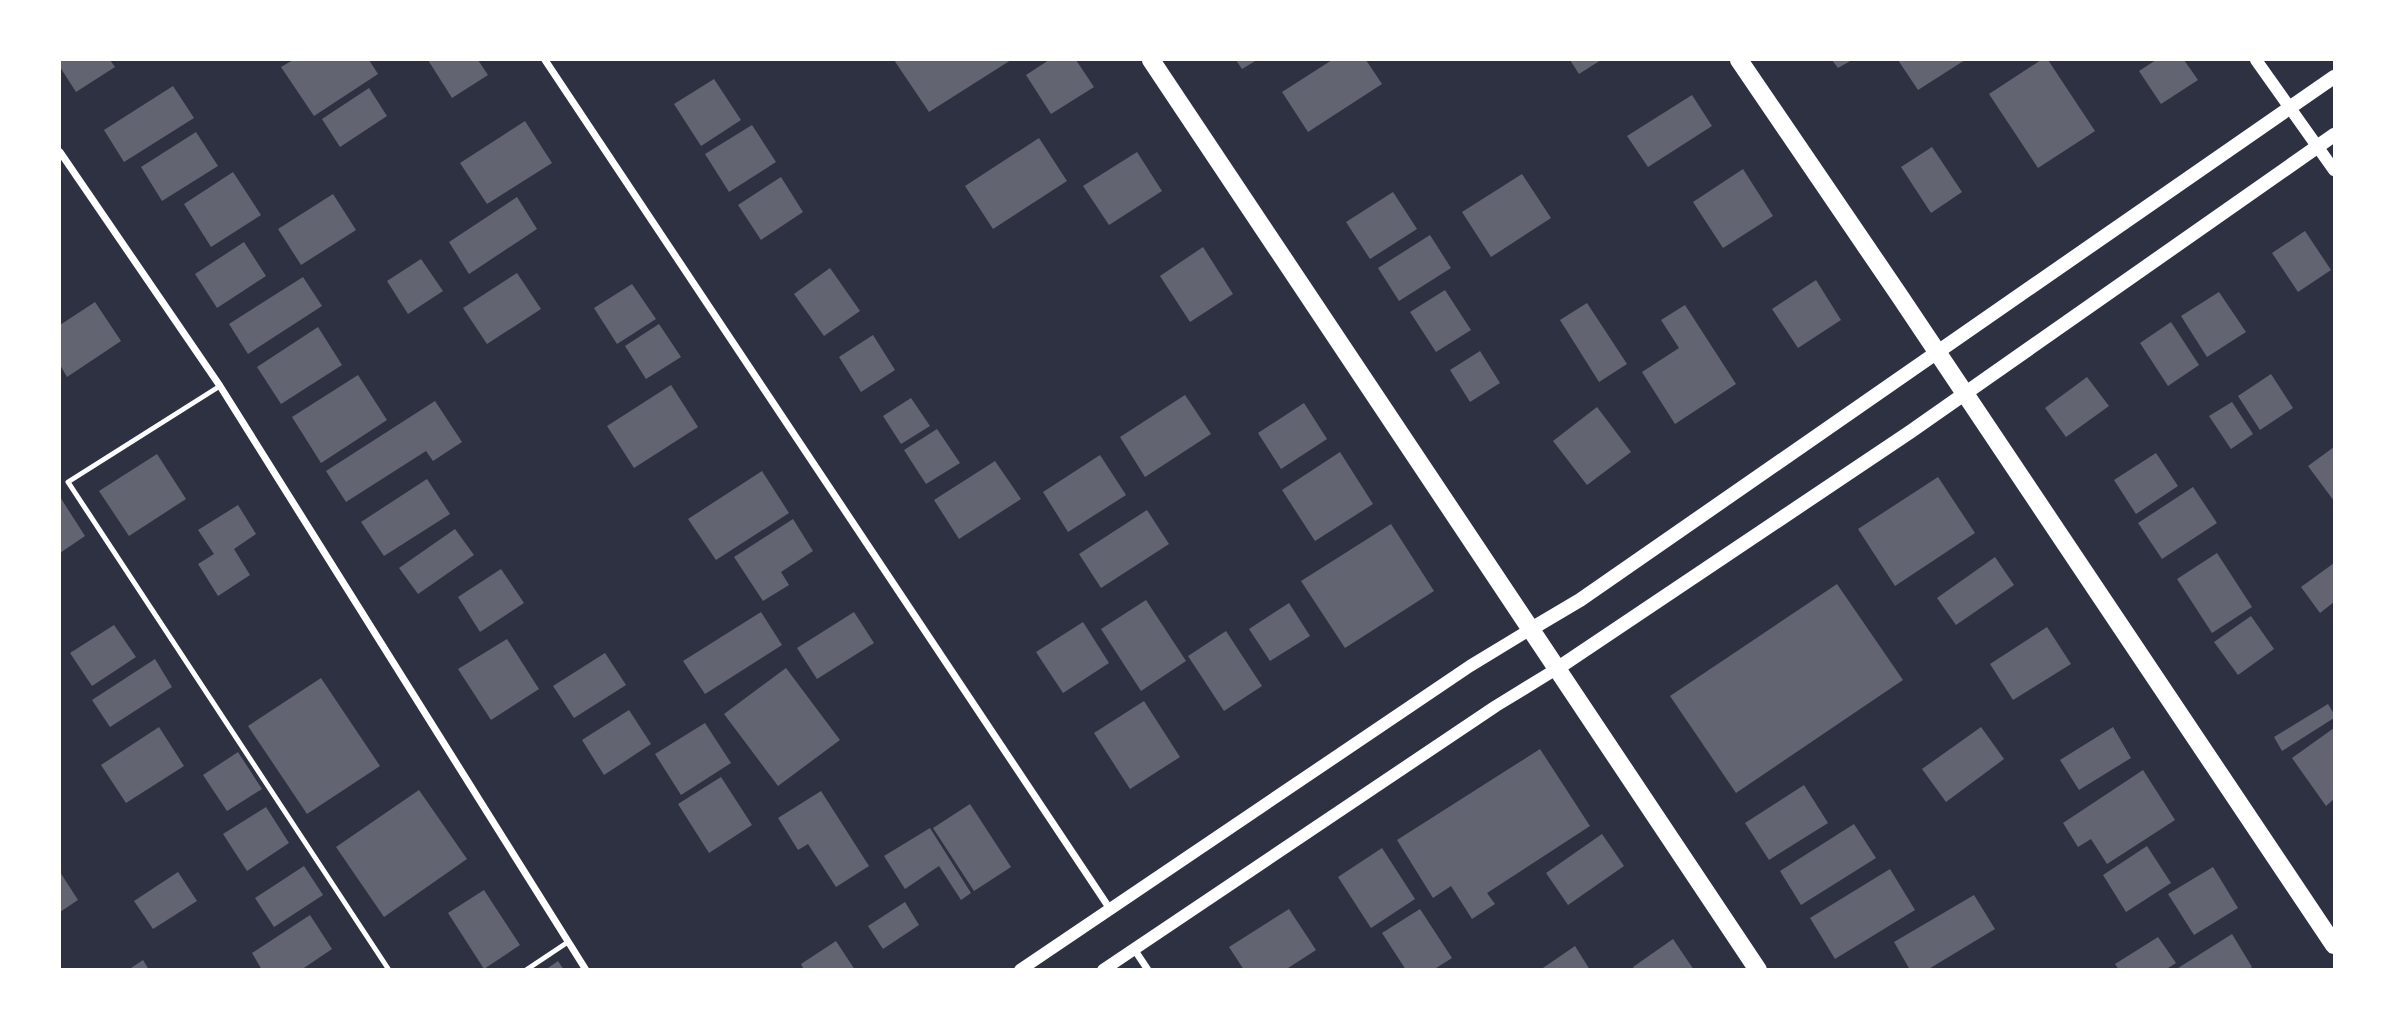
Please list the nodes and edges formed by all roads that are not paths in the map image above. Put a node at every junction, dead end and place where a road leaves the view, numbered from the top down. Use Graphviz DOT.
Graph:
graph roads {
  1 [pos="545,60"];
  2 [pos="1151,60"];
  3 [pos="1739,60"];
  4 [pos="2256,60"];
  5 [pos="2334,77"];
  6 [pos="2289,106"];
  7 [pos="2334,135"];
  8 [pos="2317,146"];
  9 [pos="60,152"];
  10 [pos="2334,170"];
  11 [pos="1937,352"];
  12 [pos="220,386"];
  13 [pos="1965,394"];
  14 [pos="1531,629"];
  15 [pos="1558,668"];
  16 [pos="1110,909"];
  17 [pos="568,942"];
  18 [pos="2334,945"];
  19 [pos="1134,949"];
  20 [pos="389,970"];
  21 [pos="526,970"];
  22 [pos="586,970"];
  23 [pos="1020,970"];
  24 [pos="1103,970"];
  25 [pos="1148,970"];
  26 [pos="1758,970"];
  1 -- 16 [label="street"];
  2 -- 14 [label="main road"];
  3 -- 11 [label="main road"];
  4 -- 6 [label="street"];
  5 -- 6 [label="main road"];
  6 -- 8 [label="street"];
  6 -- 11 [label="main road"];
  7 -- 8 [label="main road"];
  8 -- 10 [label="street"];
  8 -- 13 [label="main road"];
  9 -- 12 [label="street"];
  11 -- 13 [label="main road"];
  11 -- 14 [label="main road"];
  12 -- 17 [label="street"];
  12 -- 20 [label="lane"];
  13 -- 15 [label="main road"];
  13 -- 18 [label="main road"];
  14 -- 15 [label="main road"];
  14 -- 16 [label="street"];
  15 -- 19 [label="street"];
  15 -- 26 [label="main road"];
  16 -- 23 [label="street"];
  17 -- 21 [label="lane"];
  17 -- 22 [label="street"];
  19 -- 24 [label="street"];
  19 -- 25 [label="street"];
}
